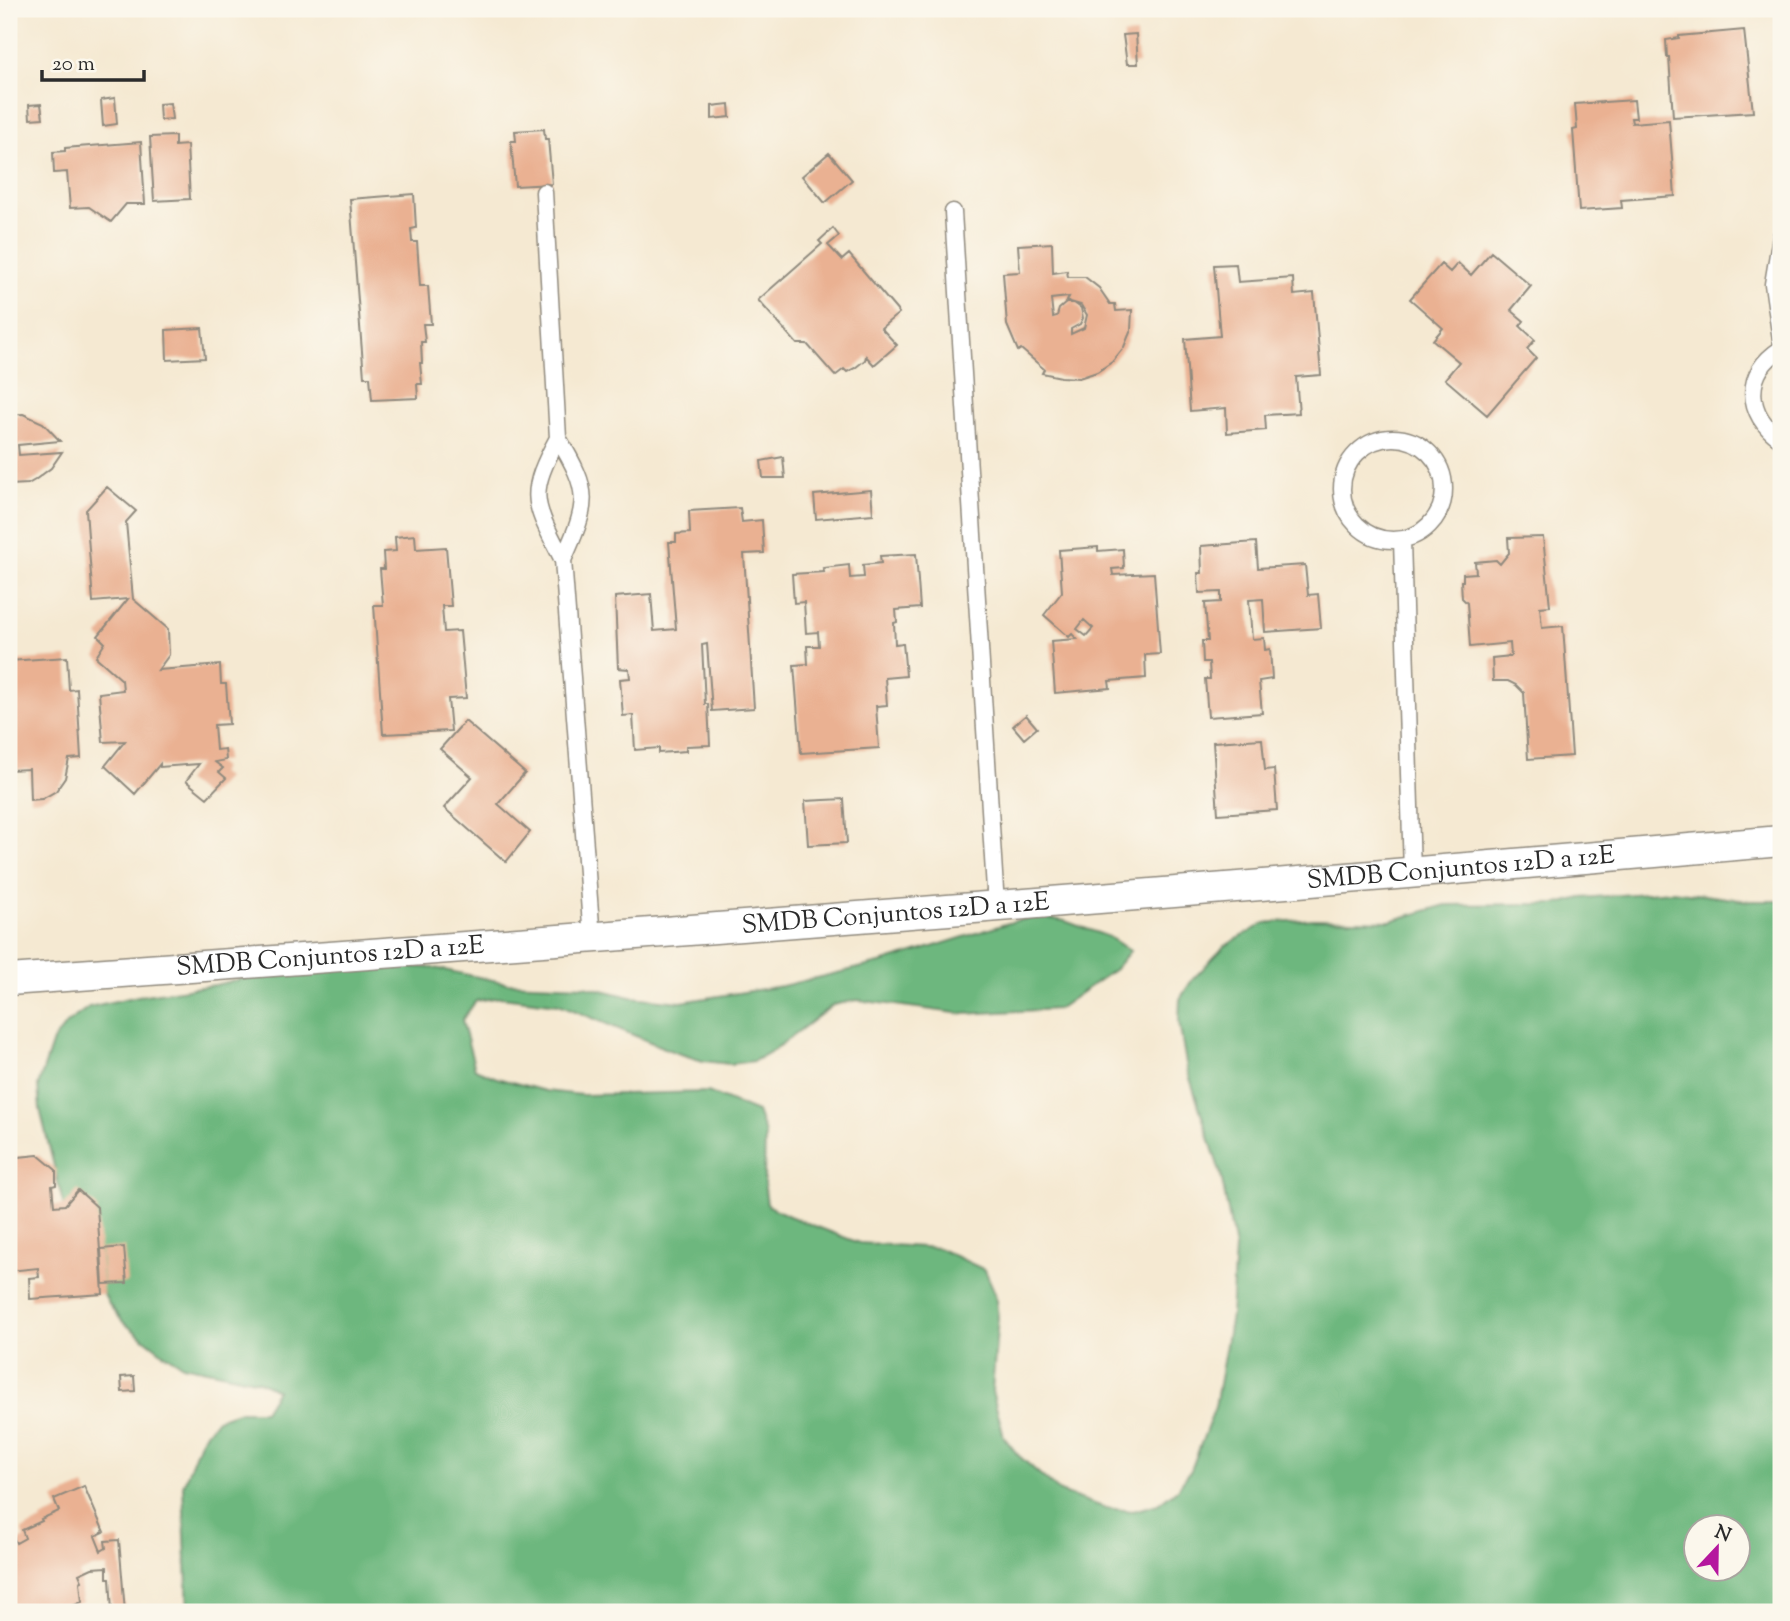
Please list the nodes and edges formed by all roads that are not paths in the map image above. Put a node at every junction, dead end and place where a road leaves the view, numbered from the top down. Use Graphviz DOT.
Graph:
graph roads {
  1 [pos="544,192"];
  2 [pos="953,212"];
  3 [pos="1781,236"];
  4 [pos="1781,340"];
  5 [pos="1781,349"];
  6 [pos="558,438"];
  7 [pos="1781,439"];
  8 [pos="1402,540"];
  9 [pos="563,560"];
  10 [pos="1781,841"];
  11 [pos="1412,873"];
  12 [pos="996,906"];
  13 [pos="592,938"];
  14 [pos="9,980"];
  1 -- 6 [label="lane"];
  2 -- 12 [label="lane"];
  3 -- 4 [label="lane"];
  5 -- 7 [label="lane"];
  6 -- 9 [label="lane"];
  6 -- 9 [label="lane"];
  8 -- 8 [label="lane"];
  8 -- 11 [label="lane"];
  9 -- 13 [label="lane"];
  10 -- 11 [label="street, SMDB Conjuntos 12D a 12E"];
  11 -- 12 [label="street, SMDB Conjuntos 12D a 12E"];
  12 -- 13 [label="street, SMDB Conjuntos 12D a 12E"];
  13 -- 14 [label="street, SMDB Conjuntos 12D a 12E"];
}
